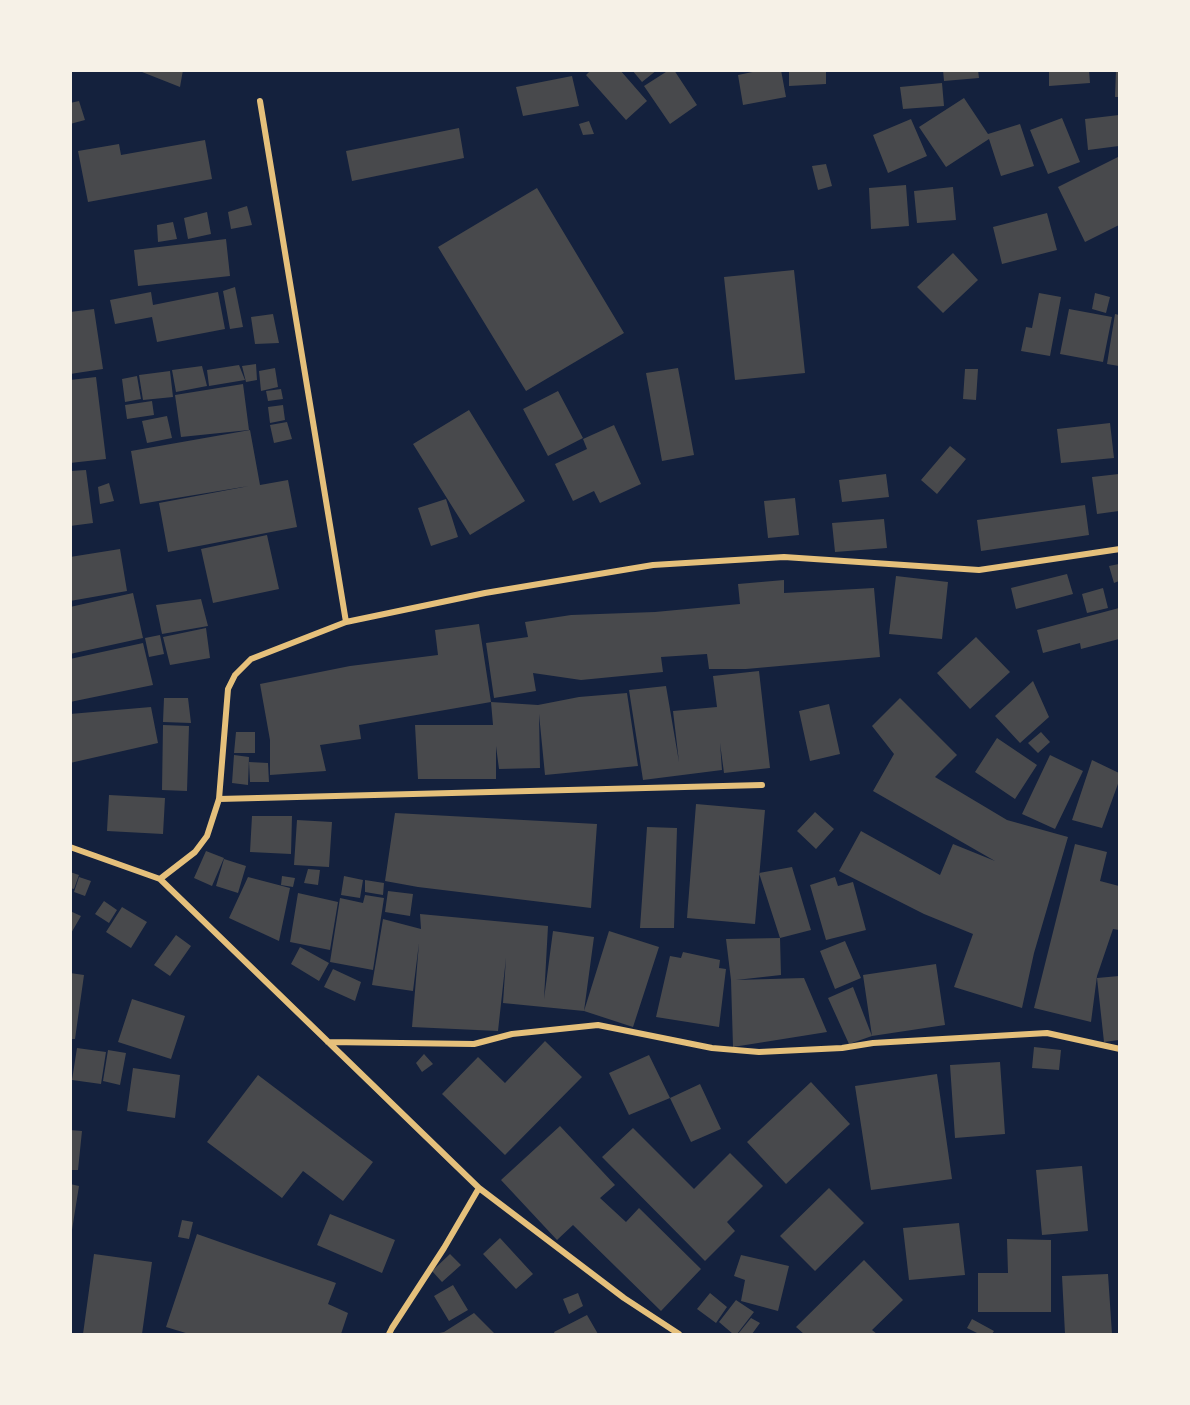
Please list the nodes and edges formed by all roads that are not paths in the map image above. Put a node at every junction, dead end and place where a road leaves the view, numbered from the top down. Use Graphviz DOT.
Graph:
graph roads {
  1 [pos="260,101"];
  2 [pos="1119,549"];
  3 [pos="346,622"];
  4 [pos="762,785"];
  5 [pos="219,799"];
  6 [pos="70,847"];
  7 [pos="160,879"];
  8 [pos="328,1042"];
  9 [pos="1119,1049"];
  10 [pos="479,1188"];
  11 [pos="389,1335"];
  12 [pos="679,1335"];
  1 -- 3 [label="street"];
  2 -- 3 [label="street"];
  3 -- 5 [label="street"];
  4 -- 5 [label="street"];
  5 -- 7 [label="street"];
  6 -- 7 [label="street"];
  7 -- 8 [label="street"];
  8 -- 9 [label="street"];
  8 -- 10 [label="street"];
  10 -- 11 [label="street"];
  10 -- 12 [label="street"];
}
